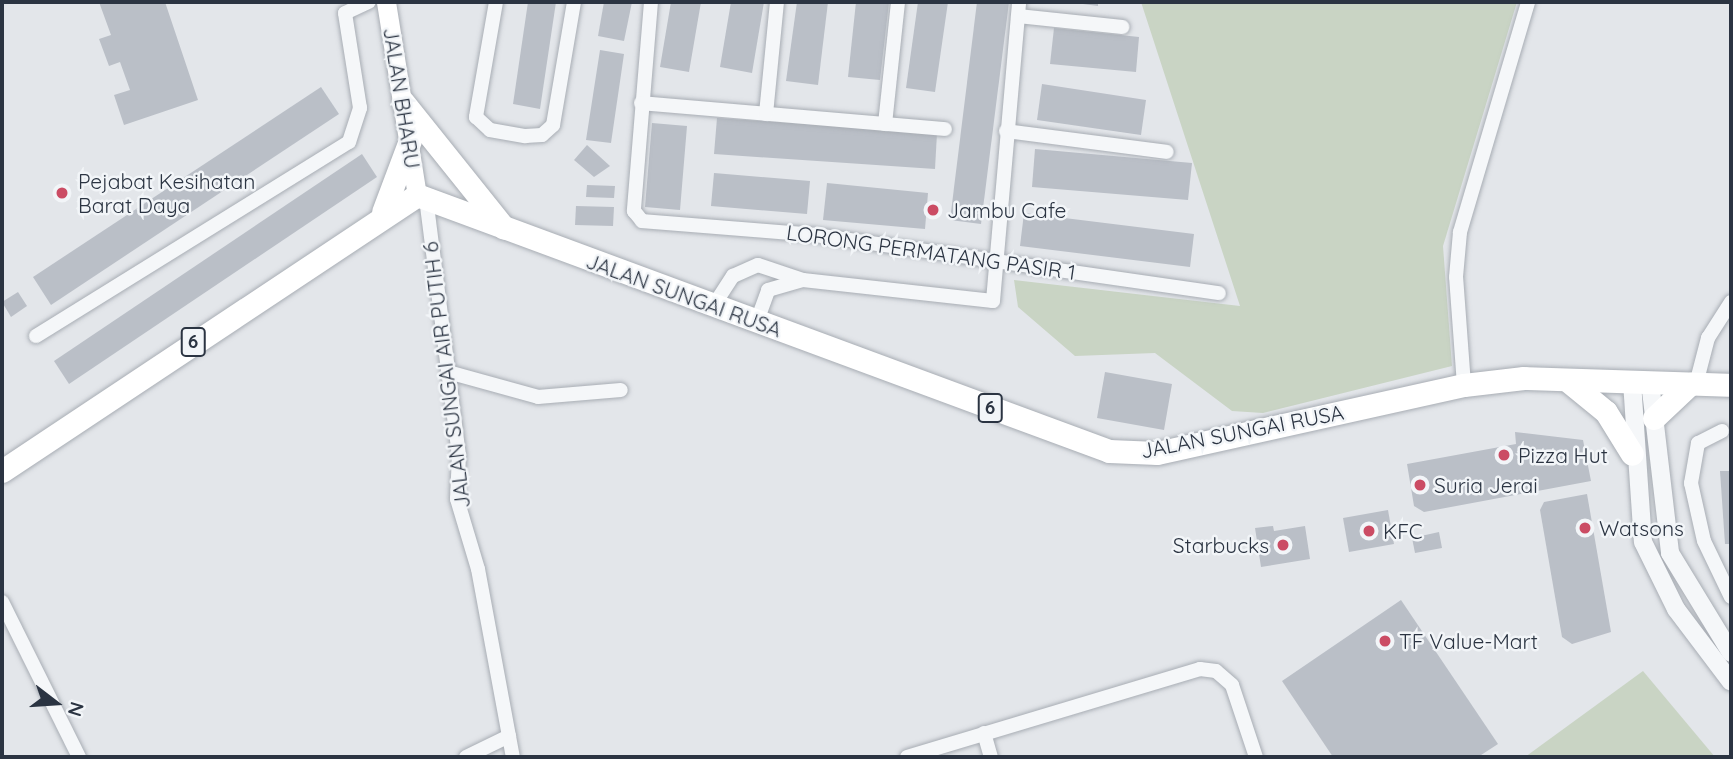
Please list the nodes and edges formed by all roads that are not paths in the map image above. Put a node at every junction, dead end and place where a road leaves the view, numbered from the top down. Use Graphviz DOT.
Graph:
graph roads {
  1 [pos="369,2"];
  2 [pos="386,2"];
  3 [pos="496,2"];
  4 [pos="575,2"];
  5 [pos="651,2"];
  6 [pos="776,2"];
  7 [pos="898,2"];
  8 [pos="1528,2"];
  9 [pos="1019,9"];
  10 [pos="1122,27"];
  11 [pos="403,102"];
  12 [pos="640,103"];
  13 [pos="766,114"];
  14 [pos="885,124"];
  15 [pos="945,129"];
  16 [pos="1006,131"];
  17 [pos="410,140"];
  18 [pos="1167,152"];
  19 [pos="422,196"];
  20 [pos="383,212"];
  21 [pos="504,228"];
  22 [pos="995,259"];
  23 [pos="803,280"];
  24 [pos="1219,293"];
  25 [pos="1731,302"];
  26 [pos="714,305"];
  27 [pos="757,321"];
  28 [pos="36,336"];
  29 [pos="448,372"];
  30 [pos="1567,380"];
  31 [pos="1641,382"];
  32 [pos="1693,384"];
  33 [pos="1464,385"];
  34 [pos="1731,385"];
  35 [pos="621,390"];
  36 [pos="1654,418"];
  37 [pos="1722,431"];
  38 [pos="1632,454"];
  39 [pos="2,471"];
  40 [pos="1725,579"];
  41 [pos="1731,597"];
  42 [pos="2,602"];
  43 [pos="1731,653"];
  44 [pos="1731,682"];
  45 [pos="984,733"];
  46 [pos="509,736"];
  47 [pos="79,757"];
  48 [pos="466,757"];
  49 [pos="513,757"];
  50 [pos="907,757"];
  51 [pos="991,757"];
  52 [pos="1256,757"];
  1 -- 28 [label="street"];
  2 -- 11 [label="main road, JALAN BHARU"];
  3 -- 4 [label="street"];
  5 -- 12 [label="street"];
  6 -- 13 [label="street"];
  7 -- 14 [label="street"];
  8 -- 33 [label="street"];
  9 -- 10 [label="street"];
  9 -- 16 [label="street"];
  11 -- 17 [label="main road, JALAN BHARU"];
  11 -- 21 [label="main road"];
  12 -- 13 [label="street"];
  12 -- 22 [label="street, LORONG PERMATANG PASIR 1"];
  13 -- 14 [label="street"];
  14 -- 15 [label="street"];
  16 -- 18 [label="street"];
  16 -- 22 [label="street"];
  17 -- 19 [label="main road, JALAN BHARU"];
  17 -- 20 [label="main road"];
  19 -- 20 [label="main road, 6"];
  19 -- 21 [label="main road, JALAN SUNGAI RUSA / 6"];
  19 -- 29 [label="street, JALAN SUNGAI AIR PUTIH 6"];
  20 -- 39 [label="main road, 6"];
  21 -- 26 [label="main road, JALAN SUNGAI RUSA / 6"];
  22 -- 23 [label="street"];
  22 -- 24 [label="street, LORONG PERMATANG PASIR 1"];
  23 -- 26 [label="street"];
  23 -- 27 [label="street"];
  25 -- 32 [label="street"];
  26 -- 27 [label="main road, JALAN SUNGAI RUSA / 6"];
  27 -- 33 [label="main road, JALAN SUNGAI RUSA / 6"];
  29 -- 35 [label="street"];
  29 -- 46 [label="street, JALAN SUNGAI AIR PUTIH 6"];
  30 -- 31 [label="main road, JALAN SUNGAI RUSA / 6"];
  30 -- 33 [label="main road, JALAN SUNGAI RUSA / 6"];
  30 -- 38 [label="main road"];
  31 -- 32 [label="main road, JALAN SUNGAI RUSA / 6"];
  31 -- 36 [label="street"];
  31 -- 38 [label="street"];
  32 -- 34 [label="main road, JALAN SUNGAI RUSA / 6"];
  32 -- 36 [label="main road"];
  36 -- 43 [label="street"];
  37 -- 40 [label="street"];
  38 -- 44 [label="street"];
  40 -- 41 [label="street"];
  42 -- 47 [label="street"];
  45 -- 50 [label="street"];
  45 -- 51 [label="street"];
  45 -- 52 [label="street"];
  46 -- 48 [label="street"];
  46 -- 49 [label="street, JALAN SUNGAI AIR PUTIH 6"];
}
